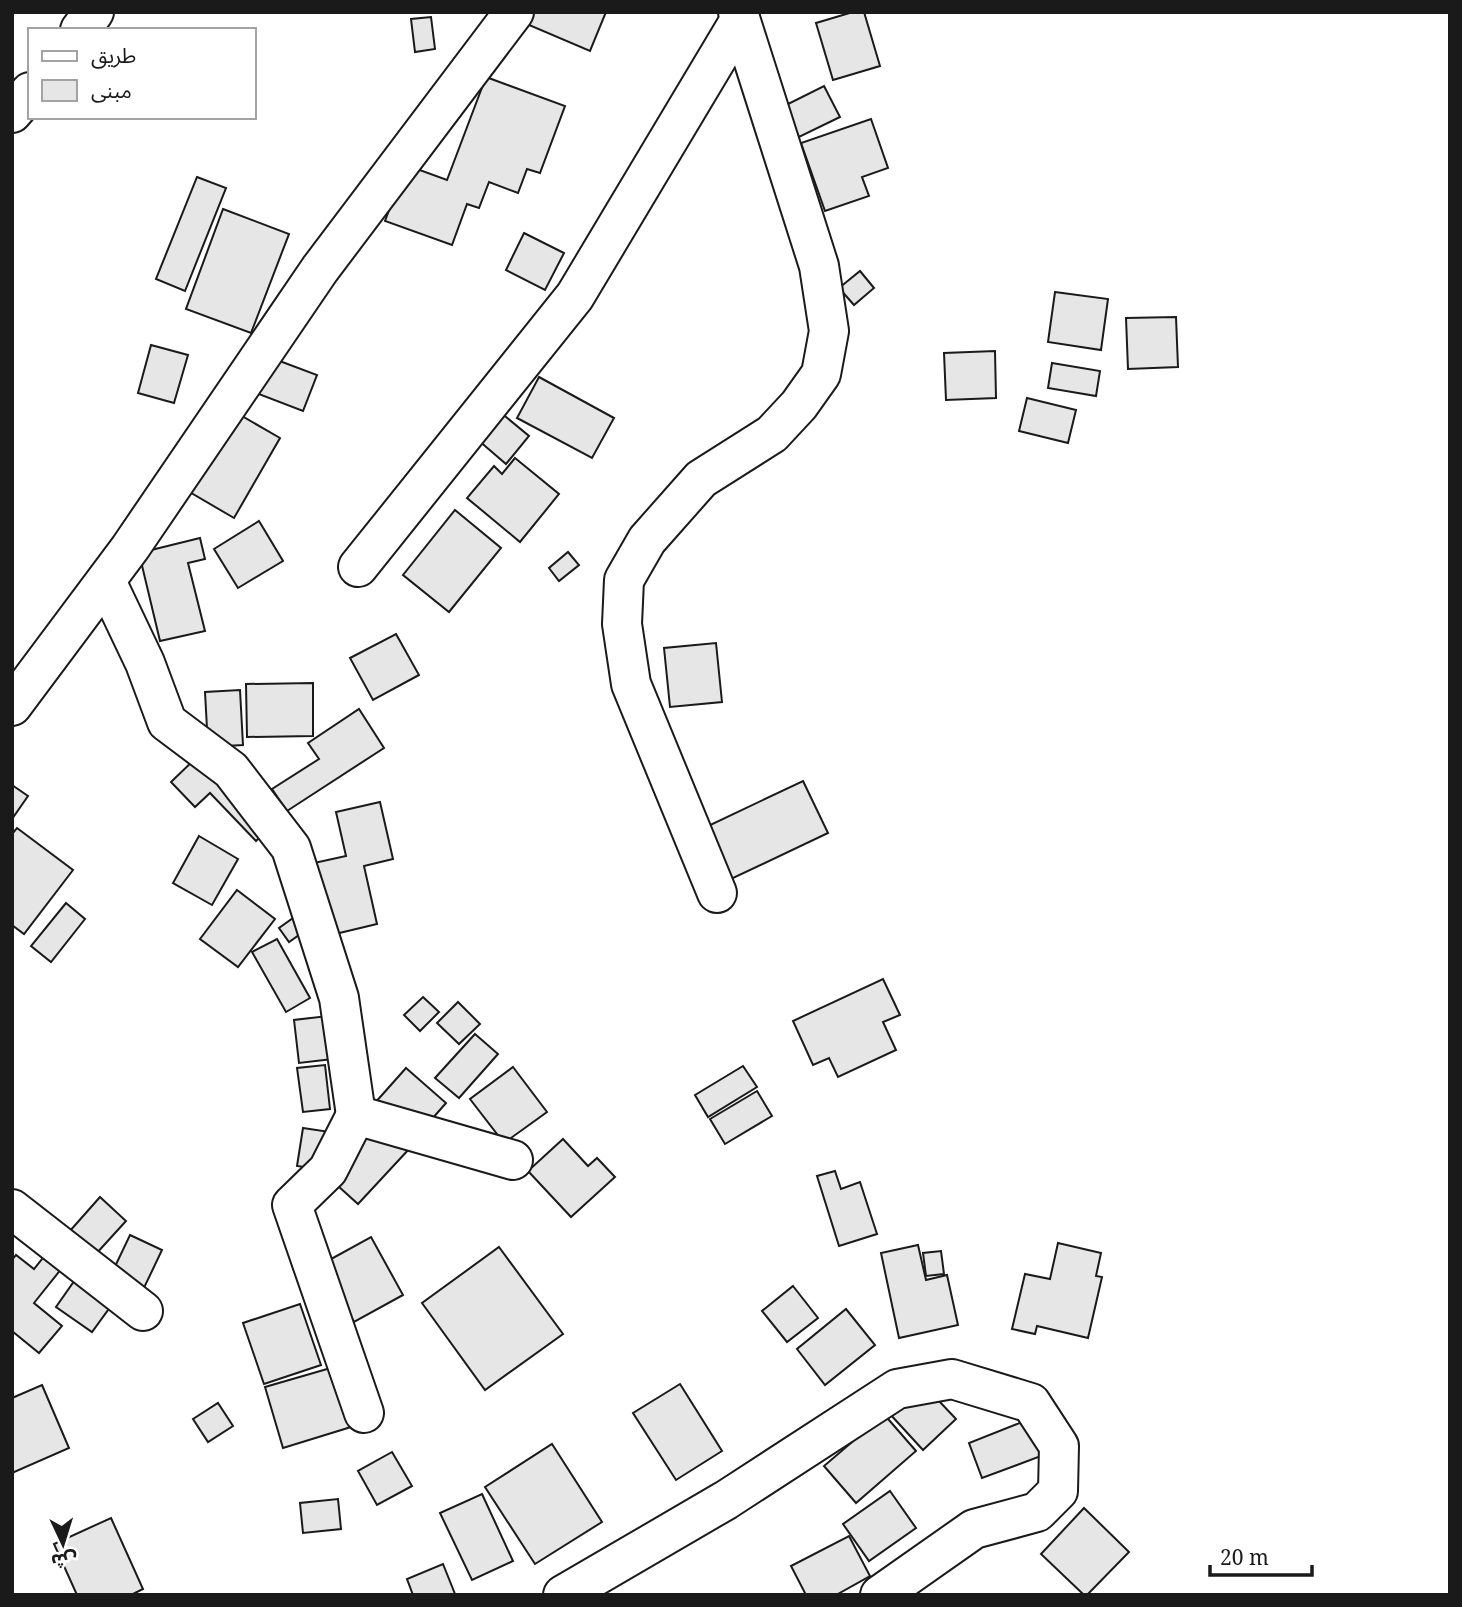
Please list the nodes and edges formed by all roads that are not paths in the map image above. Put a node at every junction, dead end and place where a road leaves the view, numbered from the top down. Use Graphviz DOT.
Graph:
graph roads {
  1 [pos="94,12"];
  2 [pos="514,12"];
  3 [pos="739,16"];
  4 [pos="82,28"];
  5 [pos="28,94"];
  6 [pos="12,113"];
  7 [pos="358,567"];
  8 [pos="106,581"];
  9 [pos="12,706"];
  10 [pos="717,893"];
  11 [pos="356,1115"];
  12 [pos="513,1160"];
  13 [pos="12,1209"];
  14 [pos="143,1311"];
  15 [pos="365,1413"];
  16 [pos="563,1595"];
  17 [pos="880,1595"];
  1 -- 4 [label="street"];
  2 -- 8 [label="street"];
  3 -- 7 [label="street"];
  3 -- 10 [label="street"];
  5 -- 6 [label="street"];
  8 -- 9 [label="street"];
  8 -- 11 [label="street"];
  11 -- 12 [label="street"];
  11 -- 15 [label="street"];
  13 -- 14 [label="street"];
  16 -- 17 [label="street"];
}
